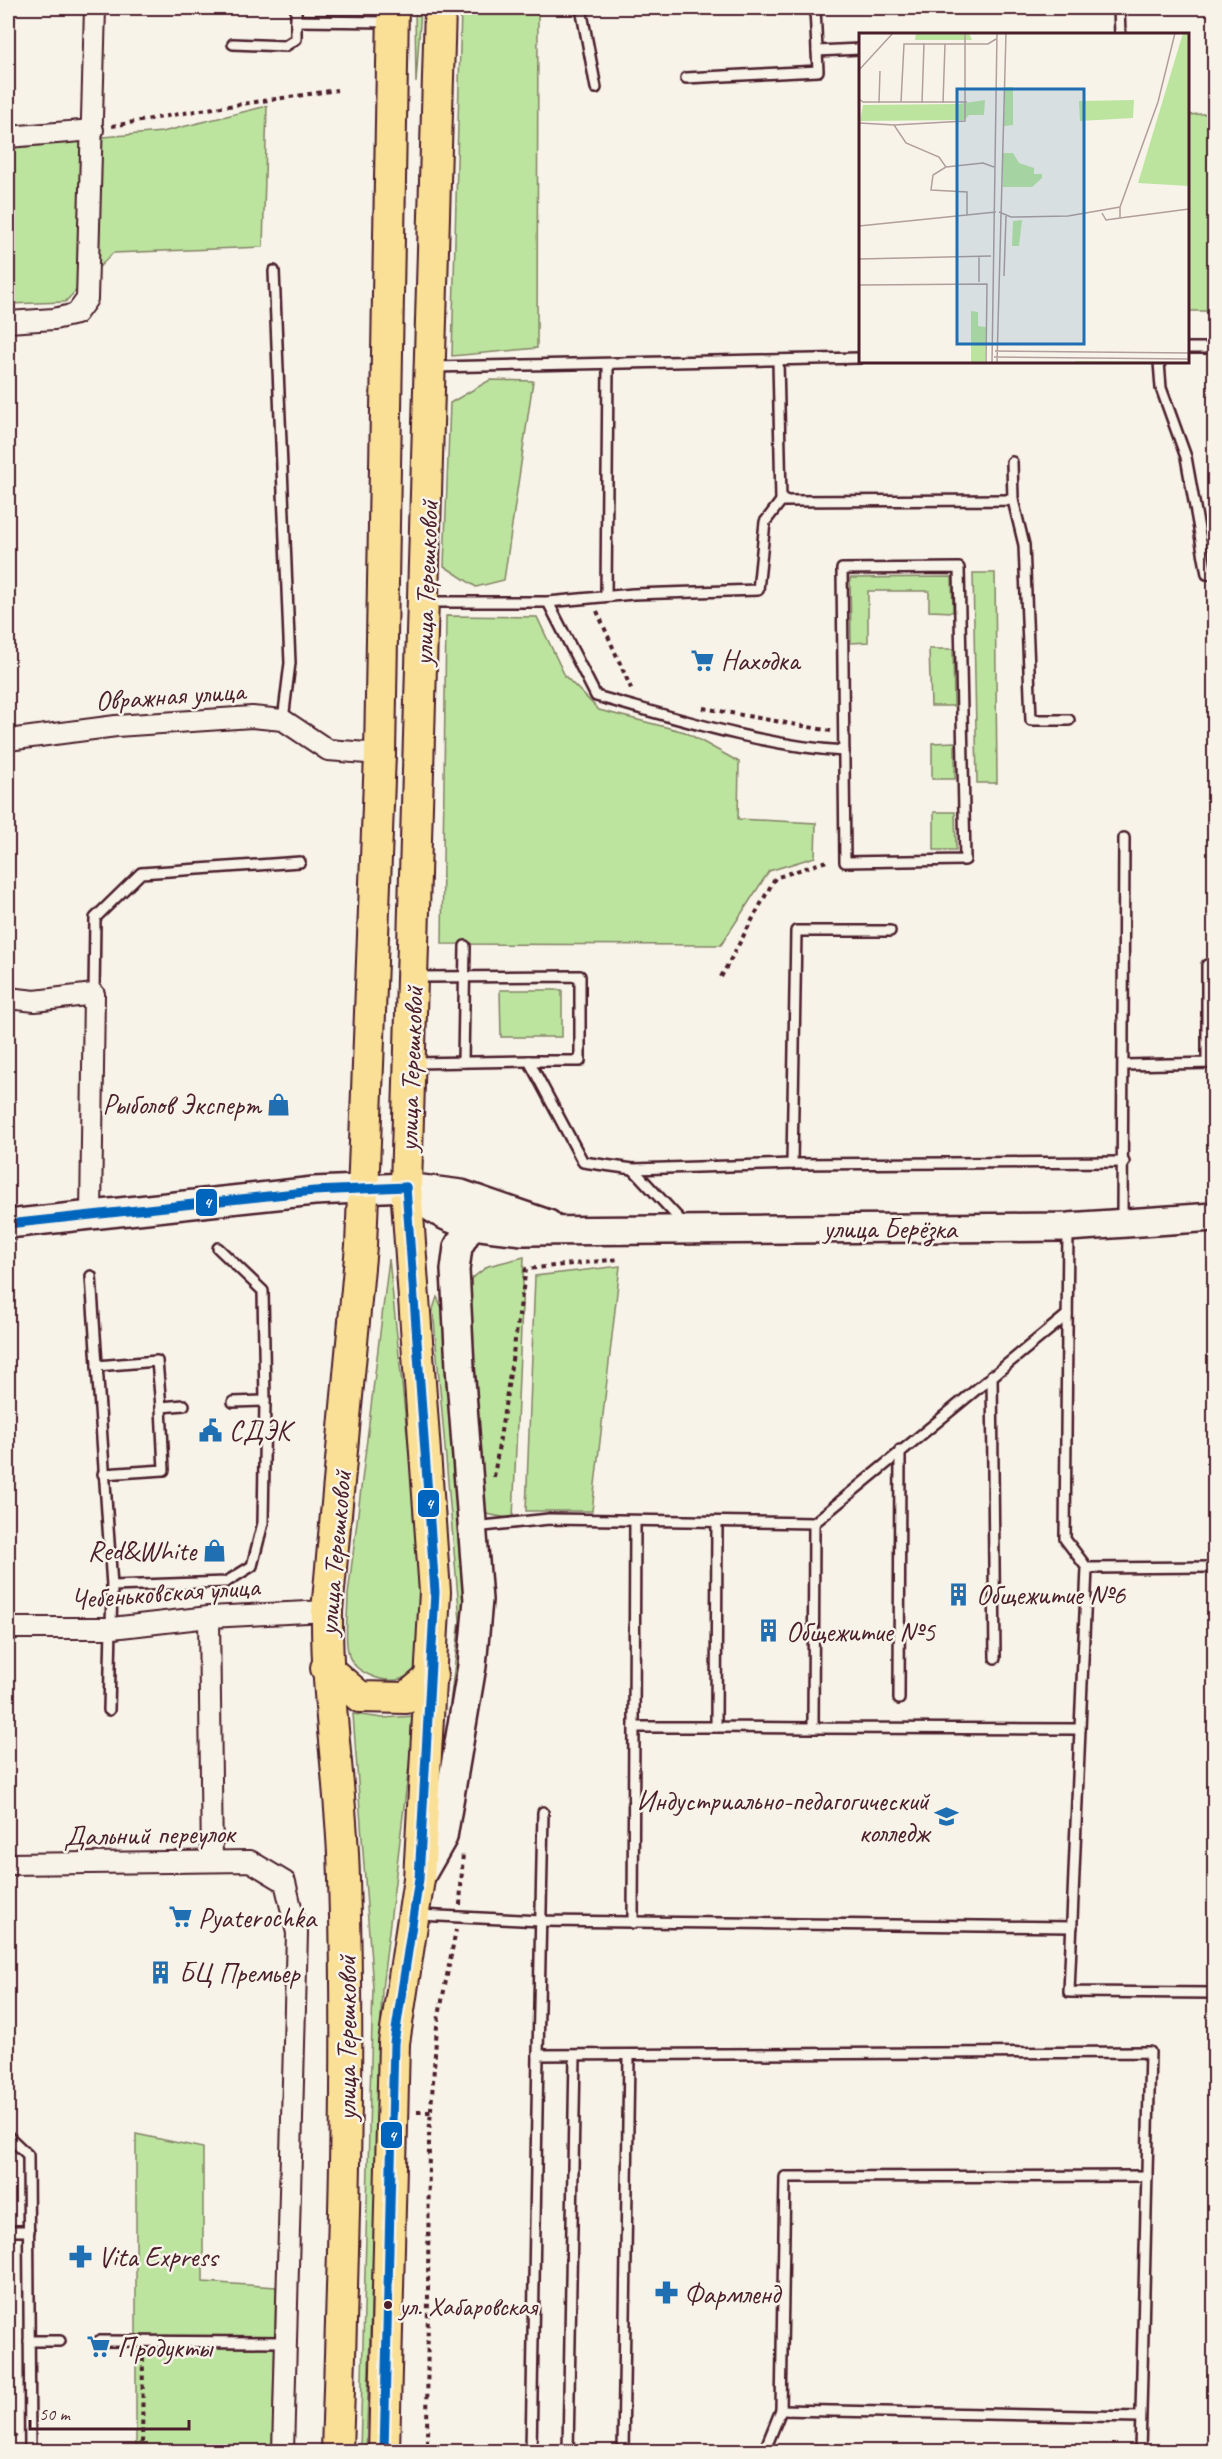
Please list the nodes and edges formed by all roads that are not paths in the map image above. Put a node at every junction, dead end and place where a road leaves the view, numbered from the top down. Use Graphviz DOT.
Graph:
graph roads {
  1 [pos="95,8"];
  2 [pos="296,8"];
  3 [pos="440,8"];
  4 [pos="581,8"];
  5 [pos="814,8"];
  6 [pos="1119,8"];
  7 [pos="393,15"];
  8 [pos="296,21"];
  9 [pos="1120,33"];
  10 [pos="233,44"];
  11 [pos="859,49"];
  12 [pos="817,51"];
  13 [pos="686,78"];
  14 [pos="596,88"];
  15 [pos="93,130"];
  16 [pos="8,137"];
  17 [pos="274,271"];
  18 [pos="8,322"];
  19 [pos="1189,348"];
  20 [pos="1215,348"];
  21 [pos="859,358"];
  22 [pos="778,360"];
  23 [pos="1159,363"];
  24 [pos="608,365"];
  25 [pos="431,367"];
  26 [pos="1012,462"];
  27 [pos="1012,500"];
  28 [pos="781,501"];
  29 [pos="1215,574"];
  30 [pos="606,596"];
  31 [pos="425,602"];
  32 [pos="548,602"];
  33 [pos="283,720"];
  34 [pos="1070,720"];
  35 [pos="8,740"];
  36 [pos="844,751"];
  37 [pos="380,754"];
  38 [pos="1124,838"];
  39 [pos="300,862"];
  40 [pos="890,931"];
  41 [pos="465,946"];
  42 [pos="1207,965"];
  43 [pos="413,977"];
  44 [pos="464,979"];
  45 [pos="94,994"];
  46 [pos="8,998"];
  47 [pos="529,1061"];
  48 [pos="464,1062"];
  49 [pos="410,1063"];
  50 [pos="1211,1063"];
  51 [pos="1124,1065"];
  52 [pos="1124,1162"];
  53 [pos="792,1164"];
  54 [pos="633,1169"];
  55 [pos="406,1187"];
  56 [pos="362,1188"];
  57 [pos="91,1214"];
  58 [pos="1215,1217"];
  59 [pos="8,1224"];
  60 [pos="1121,1224"];
  61 [pos="471,1226"];
  62 [pos="1068,1227"];
  63 [pos="689,1229"];
  64 [pos="566,1230"];
  65 [pos="218,1248"];
  66 [pos="91,1276"];
  67 [pos="1067,1316"];
  68 [pos="97,1366"];
  69 [pos="992,1375"];
  70 [pos="265,1401"];
  71 [pos="233,1402"];
  72 [pos="184,1405"];
  73 [pos="161,1407"];
  74 [pos="900,1450"];
  75 [pos="103,1474"];
  76 [pos="635,1521"];
  77 [pos="717,1522"];
  78 [pos="814,1523"];
  79 [pos="474,1527"];
  80 [pos="1215,1567"];
  81 [pos="1087,1568"];
  82 [pos="112,1586"];
  83 [pos="327,1611"];
  84 [pos="209,1617"];
  85 [pos="8,1628"];
  86 [pos="112,1628"];
  87 [pos="995,1658"];
  88 [pos="326,1668"];
  89 [pos="432,1676"];
  90 [pos="899,1699"];
  91 [pos="109,1710"];
  92 [pos="634,1726"];
  93 [pos="716,1727"];
  94 [pos="813,1728"];
  95 [pos="1080,1729"];
  96 [pos="543,1812"];
  97 [pos="212,1861"];
  98 [pos="8,1864"];
  99 [pos="420,1879"];
  100 [pos="414,1915"];
  101 [pos="540,1922"];
  102 [pos="633,1923"];
  103 [pos="1072,1928"];
  104 [pos="1215,1993"];
  105 [pos="538,2055"];
  106 [pos="575,2056"];
  107 [pos="629,2057"];
  108 [pos="8,2136"];
  109 [pos="1147,2176"];
  110 [pos="8,2231"];
  111 [pos="29,2231"];
  112 [pos="29,2341"];
  113 [pos="60,2341"];
  114 [pos="99,2341"];
  115 [pos="285,2342"];
  116 [pos="781,2410"];
  117 [pos="1140,2417"];
  118 [pos="30,2451"];
  119 [pos="283,2451"];
  120 [pos="337,2451"];
  121 [pos="384,2451"];
  122 [pos="531,2451"];
  123 [pos="568,2451"];
  124 [pos="622,2451"];
  125 [pos="765,2451"];
  126 [pos="1140,2451"];
  1 -- 15 [label="street"];
  2 -- 8 [label="lane"];
  3 -- 25 [label="main road, улица Терешковой"];
  4 -- 14 [label="lane"];
  5 -- 12 [label="lane"];
  6 -- 9 [label="lane"];
  7 -- 8 [label="lane"];
  7 -- 37 [label="main road, улица Терешковой"];
  8 -- 10 [label="lane"];
  11 -- 12 [label="lane"];
  12 -- 13 [label="lane"];
  15 -- 16 [label="street"];
  15 -- 18 [label="street"];
  17 -- 33 [label="lane"];
  19 -- 20 [label="lane"];
  21 -- 22 [label="lane"];
  22 -- 24 [label="lane"];
  22 -- 28 [label="lane"];
  23 -- 29 [label="lane"];
  24 -- 25 [label="lane"];
  24 -- 30 [label="lane"];
  25 -- 31 [label="main road, улица Терешковой"];
  26 -- 27 [label="lane"];
  27 -- 28 [label="lane"];
  27 -- 34 [label="lane"];
  28 -- 30 [label="lane"];
  30 -- 32 [label="lane"];
  31 -- 32 [label="lane"];
  31 -- 43 [label="main road, улица Терешковой"];
  32 -- 36 [label="lane"];
  33 -- 35 [label="street, Овражная улица"];
  33 -- 37 [label="street, Овражная улица"];
  36 -- 36 [label="lane"];
  37 -- 56 [label="main road, улица Терешковой"];
  38 -- 51 [label="lane"];
  39 -- 45 [label="lane"];
  40 -- 53 [label="lane"];
  41 -- 44 [label="lane"];
  42 -- 50 [label="lane"];
  43 -- 44 [label="lane"];
  43 -- 49 [label="main road, улица Терешковой"];
  44 -- 47 [label="lane"];
  44 -- 48 [label="lane"];
  45 -- 46 [label="street"];
  45 -- 57 [label="street"];
  47 -- 48 [label="lane"];
  47 -- 54 [label="lane"];
  48 -- 49 [label="lane"];
  49 -- 55 [label="main road, улица Терешковой"];
  50 -- 51 [label="lane"];
  51 -- 52 [label="lane"];
  52 -- 53 [label="lane"];
  52 -- 60 [label="lane"];
  53 -- 54 [label="lane"];
  54 -- 63 [label="lane"];
  55 -- 56 [label="main road, улица Берёзка"];
  55 -- 61 [label="main road, улица Берёзка"];
  55 -- 64 [label="main road, улица Берёзка"];
  55 -- 89 [label="main road, улица Терешковой"];
  56 -- 57 [label="main road, улица Берёзка"];
  56 -- 83 [label="main road, улица Терешковой"];
  57 -- 59 [label="main road, улица Берёзка"];
  58 -- 60 [label="main road, улица Берёзка"];
  60 -- 62 [label="main road, улица Берёзка"];
  61 -- 64 [label="main road, улица Берёзка"];
  61 -- 79 [label="main road"];
  62 -- 63 [label="main road, улица Берёзка"];
  62 -- 67 [label="lane"];
  63 -- 64 [label="main road, улица Берёзка"];
  65 -- 70 [label="lane"];
  66 -- 68 [label="lane"];
  67 -- 69 [label="lane"];
  67 -- 81 [label="lane"];
  68 -- 73 [label="lane"];
  68 -- 75 [label="lane"];
  69 -- 74 [label="lane"];
  69 -- 87 [label="lane"];
  70 -- 71 [label="lane"];
  70 -- 82 [label="lane"];
  72 -- 73 [label="lane"];
  73 -- 75 [label="lane"];
  74 -- 78 [label="lane"];
  74 -- 90 [label="lane"];
  75 -- 82 [label="lane"];
  76 -- 77 [label="lane"];
  76 -- 79 [label="lane"];
  76 -- 92 [label="lane"];
  77 -- 78 [label="lane"];
  77 -- 93 [label="lane"];
  78 -- 94 [label="lane"];
  79 -- 99 [label="main road"];
  80 -- 81 [label="lane"];
  81 -- 95 [label="lane"];
  82 -- 86 [label="lane"];
  83 -- 84 [label="street, Чебеньковская улица"];
  83 -- 88 [label="main road, улица Терешковой"];
  84 -- 86 [label="street, Чебеньковская улица"];
  84 -- 97 [label="street"];
  85 -- 86 [label="street, Чебеньковская улица"];
  86 -- 91 [label="lane"];
  88 -- 89 [label="main road"];
  88 -- 120 [label="main road, улица Терешковой"];
  89 -- 99 [label="main road, улица Терешковой"];
  92 -- 93 [label="lane"];
  92 -- 102 [label="lane"];
  93 -- 94 [label="lane"];
  94 -- 95 [label="lane"];
  95 -- 103 [label="lane"];
  96 -- 101 [label="lane"];
  97 -- 98 [label="street, Дальний переулок"];
  97 -- 115 [label="street, Дальний переулок"];
  99 -- 100 [label="main road, улица Терешковой"];
  100 -- 101 [label="lane"];
  100 -- 121 [label="main road, улица Терешковой"];
  101 -- 102 [label="lane"];
  101 -- 105 [label="lane"];
  102 -- 103 [label="lane"];
  103 -- 104 [label="lane"];
  105 -- 106 [label="lane"];
  105 -- 122 [label="lane"];
  106 -- 107 [label="lane"];
  106 -- 123 [label="lane"];
  107 -- 109 [label="lane"];
  107 -- 124 [label="lane"];
  108 -- 111 [label="lane"];
  109 -- 116 [label="lane"];
  109 -- 117 [label="lane"];
  110 -- 111 [label="lane"];
  111 -- 112 [label="lane"];
  112 -- 113 [label="lane"];
  112 -- 118 [label="lane"];
  114 -- 115 [label="lane"];
  115 -- 119 [label="street"];
  116 -- 117 [label="lane"];
  116 -- 125 [label="lane"];
  117 -- 126 [label="lane"];
}
